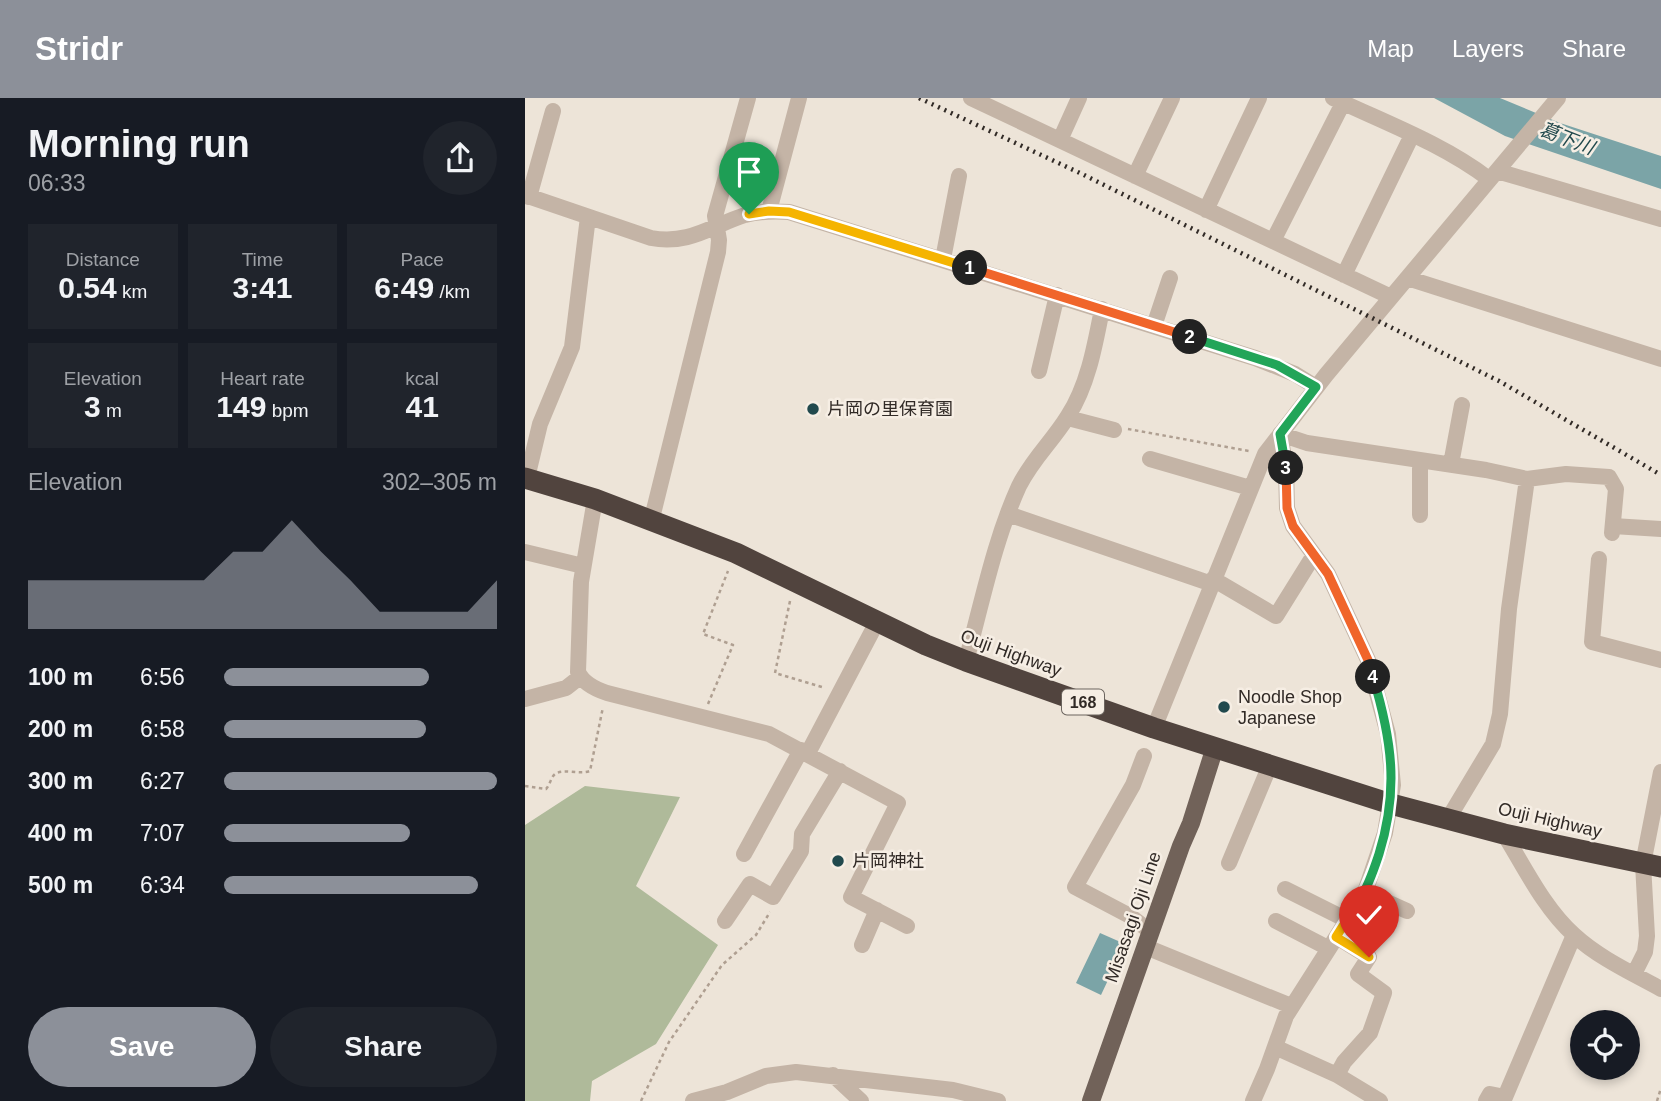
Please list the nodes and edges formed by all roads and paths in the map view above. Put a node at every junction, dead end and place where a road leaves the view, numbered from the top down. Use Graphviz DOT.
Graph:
graph roads {
  1 [pos="748,98"];
  2 [pos="799,98"];
  3 [pos="971,98"];
  4 [pos="1079,98"];
  5 [pos="1172,98"];
  6 [pos="1259,98"];
  7 [pos="1558,98"];
  8 [pos="1338,100"];
  9 [pos="992,102"];
  10 [pos="553,111"];
  11 [pos="1412,135"];
  12 [pos="1060,139"];
  13 [pos="1493,175"];
  14 [pos="959,176"];
  15 [pos="1135,176"];
  16 [pos="527,196"];
  17 [pos="1206,210"];
  18 [pos="769,211"];
  19 [pos="588,217"];
  20 [pos="1661,219"];
  21 [pos="716,228"];
  22 [pos="1273,241"];
  23 [pos="943,259"];
  24 [pos="1344,275"];
  25 [pos="1170,278"];
  26 [pos="1407,278"];
  27 [pos="1057,295"];
  28 [pos="1391,297"];
  29 [pos="1102,309"];
  30 [pos="1154,326"];
  31 [pos="1661,359"];
  32 [pos="1039,371"];
  33 [pos="1316,387"];
  34 [pos="1462,405"];
  35 [pos="1067,418"];
  36 [pos="1114,430"];
  37 [pos="1280,434"];
  38 [pos="1265,454"];
  39 [pos="1150,459"];
  40 [pos="1420,460"];
  41 [pos="1451,464"];
  42 [pos="526,478"];
  43 [pos="1527,479"];
  44 [pos="1250,488"];
  45 [pos="595,499"];
  46 [pos="1008,514"];
  47 [pos="1420,515"];
  48 [pos="651,522"];
  49 [pos="1661,529"];
  50 [pos="525,552"];
  51 [pos="736,553"];
  52 [pos="1314,555"];
  53 [pos="1599,559"];
  54 [pos="583,566"];
  55 [pos="795,580"];
  56 [pos="1213,581"];
  57 [pos="877,622"];
  58 [pos="1661,660"];
  59 [pos="966,661"];
  60 [pos="580,677"];
  61 [pos="840,692"];
  62 [pos="607,693"];
  63 [pos="525,699"];
  64 [pos="701,716"];
  65 [pos="1154,728"];
  66 [pos="1215,747"];
  67 [pos="805,752"];
  68 [pos="1144,756"];
  69 [pos="1270,765"];
  70 [pos="840,771"];
  71 [pos="1661,772"];
  72 [pos="525,786"];
  73 [pos="1391,804"];
  74 [pos="1448,819"];
  75 [pos="1504,834"];
  76 [pos="744,854"];
  77 [pos="1230,863"];
  78 [pos="1652,866"];
  79 [pos="1285,889"];
  80 [pos="1365,892"];
  81 [pos="773,897"];
  82 [pos="877,910"];
  83 [pos="1407,911"];
  84 [pos="1347,920"];
  85 [pos="725,921"];
  86 [pos="1276,921"];
  87 [pos="907,926"];
  88 [pos="1574,935"];
  89 [pos="1149,939"];
  90 [pos="1332,943"];
  91 [pos="862,945"];
  92 [pos="1634,974"];
  93 [pos="1661,989"];
  94 [pos="1291,1006"];
  95 [pos="1275,1047"];
  96 [pos="1337,1074"];
  97 [pos="833,1075"];
  98 [pos="1661,1088"];
  99 [pos="733,1096"];
  100 [pos="641,1101"];
  101 [pos="693,1101"];
  102 [pos="861,1101"];
  103 [pos="998,1101"];
  104 [pos="1091,1101"];
  105 [pos="1253,1101"];
  106 [pos="1380,1101"];
  107 [pos="1486,1101"];
  108 [pos="1657,1101"];
  1 -- 21 [label="street"];
  2 -- 18 [label="street"];
  3 -- 9 [label="street"];
  4 -- 12 [label="street"];
  5 -- 15 [label="street"];
  6 -- 17 [label="street"];
  7 -- 13 [label="street"];
  8 -- 11 [label="street"];
  8 -- 22 [label="street"];
  9 -- 12 [label="street"];
  10 -- 16 [label="street"];
  11 -- 13 [label="street"];
  11 -- 24 [label="street"];
  12 -- 15 [label="street"];
  13 -- 20 [label="street"];
  13 -- 26 [label="street"];
  14 -- 23 [label="street"];
  15 -- 17 [label="street"];
  16 -- 19 [label="street"];
  17 -- 22 [label="street"];
  18 -- 21 [label="street"];
  18 -- 23 [label="street"];
  19 -- 21 [label="street"];
  19 -- 42 [label="street"];
  21 -- 48 [label="street"];
  22 -- 24 [label="street"];
  23 -- 27 [label="street"];
  24 -- 28 [label="street"];
  25 -- 30 [label="street"];
  26 -- 28 [label="street"];
  26 -- 31 [label="street"];
  27 -- 29 [label="street"];
  27 -- 32 [label="street"];
  28 -- 33 [label="street"];
  29 -- 30 [label="street"];
  29 -- 35 [label="street"];
  30 -- 33 [label="street"];
  33 -- 37 [label="street"];
  34 -- 41 [label="street"];
  35 -- 36 [label="street"];
  35 -- 46 [label="street"];
  36 -- 38 [label="path"];
  37 -- 38 [label="street"];
  37 -- 40 [label="street"];
  37 -- 52 [label="street"];
  38 -- 44 [label="street"];
  39 -- 44 [label="street"];
  40 -- 41 [label="street"];
  40 -- 47 [label="street"];
  41 -- 43 [label="street"];
  42 -- 45 [label="highway, Ouji Highway / 168"];
  43 -- 49 [label="street"];
  43 -- 74 [label="street"];
  44 -- 56 [label="street"];
  45 -- 48 [label="highway, Ouji Highway / 168"];
  45 -- 54 [label="street"];
  46 -- 56 [label="street"];
  46 -- 59 [label="street"];
  48 -- 51 [label="highway, Ouji Highway / 168"];
  50 -- 54 [label="street"];
  51 -- 55 [label="highway, Ouji Highway / 168"];
  51 -- 64 [label="path"];
  52 -- 56 [label="street"];
  52 -- 73 [label="street"];
  53 -- 58 [label="street"];
  54 -- 60 [label="street"];
  55 -- 57 [label="highway, Ouji Highway / 168"];
  55 -- 61 [label="path"];
  56 -- 65 [label="street"];
  57 -- 59 [label="highway, Ouji Highway / 168"];
  57 -- 61 [label="street"];
  59 -- 65 [label="highway, Ouji Highway / 168"];
  60 -- 62 [label="street"];
  60 -- 63 [label="street"];
  61 -- 67 [label="street"];
  62 -- 64 [label="street"];
  62 -- 72 [label="path"];
  64 -- 67 [label="street"];
  65 -- 66 [label="highway, Ouji Highway / 168"];
  66 -- 69 [label="highway, Ouji Highway / 168"];
  66 -- 89 [label="main road, Misasagi Oji Line"];
  67 -- 70 [label="street"];
  67 -- 76 [label="street"];
  68 -- 89 [label="street"];
  69 -- 73 [label="highway, Ouji Highway / 168"];
  69 -- 77 [label="street"];
  70 -- 81 [label="street"];
  70 -- 82 [label="street"];
  71 -- 78 [label="street"];
  73 -- 74 [label="highway, Ouji Highway / 168"];
  73 -- 80 [label="street"];
  74 -- 75 [label="highway, Ouji Highway / 168"];
  75 -- 78 [label="highway, Ouji Highway / 168"];
  75 -- 88 [label="street"];
  78 -- 92 [label="street"];
  79 -- 84 [label="street"];
  80 -- 83 [label="street"];
  80 -- 84 [label="street"];
  81 -- 85 [label="street"];
  81 -- 100 [label="path"];
  82 -- 87 [label="street"];
  82 -- 91 [label="street"];
  84 -- 90 [label="street"];
  86 -- 90 [label="street"];
  88 -- 92 [label="street"];
  88 -- 107 [label="street"];
  89 -- 94 [label="street"];
  89 -- 104 [label="main road, Misasagi Oji Line"];
  90 -- 94 [label="street"];
  90 -- 96 [label="street"];
  92 -- 93 [label="street"];
  94 -- 95 [label="street"];
  95 -- 96 [label="street"];
  95 -- 105 [label="street"];
  96 -- 106 [label="street"];
  97 -- 99 [label="street"];
  97 -- 102 [label="street"];
  97 -- 103 [label="street"];
  98 -- 108 [label="path"];
  99 -- 101 [label="street"];
}
